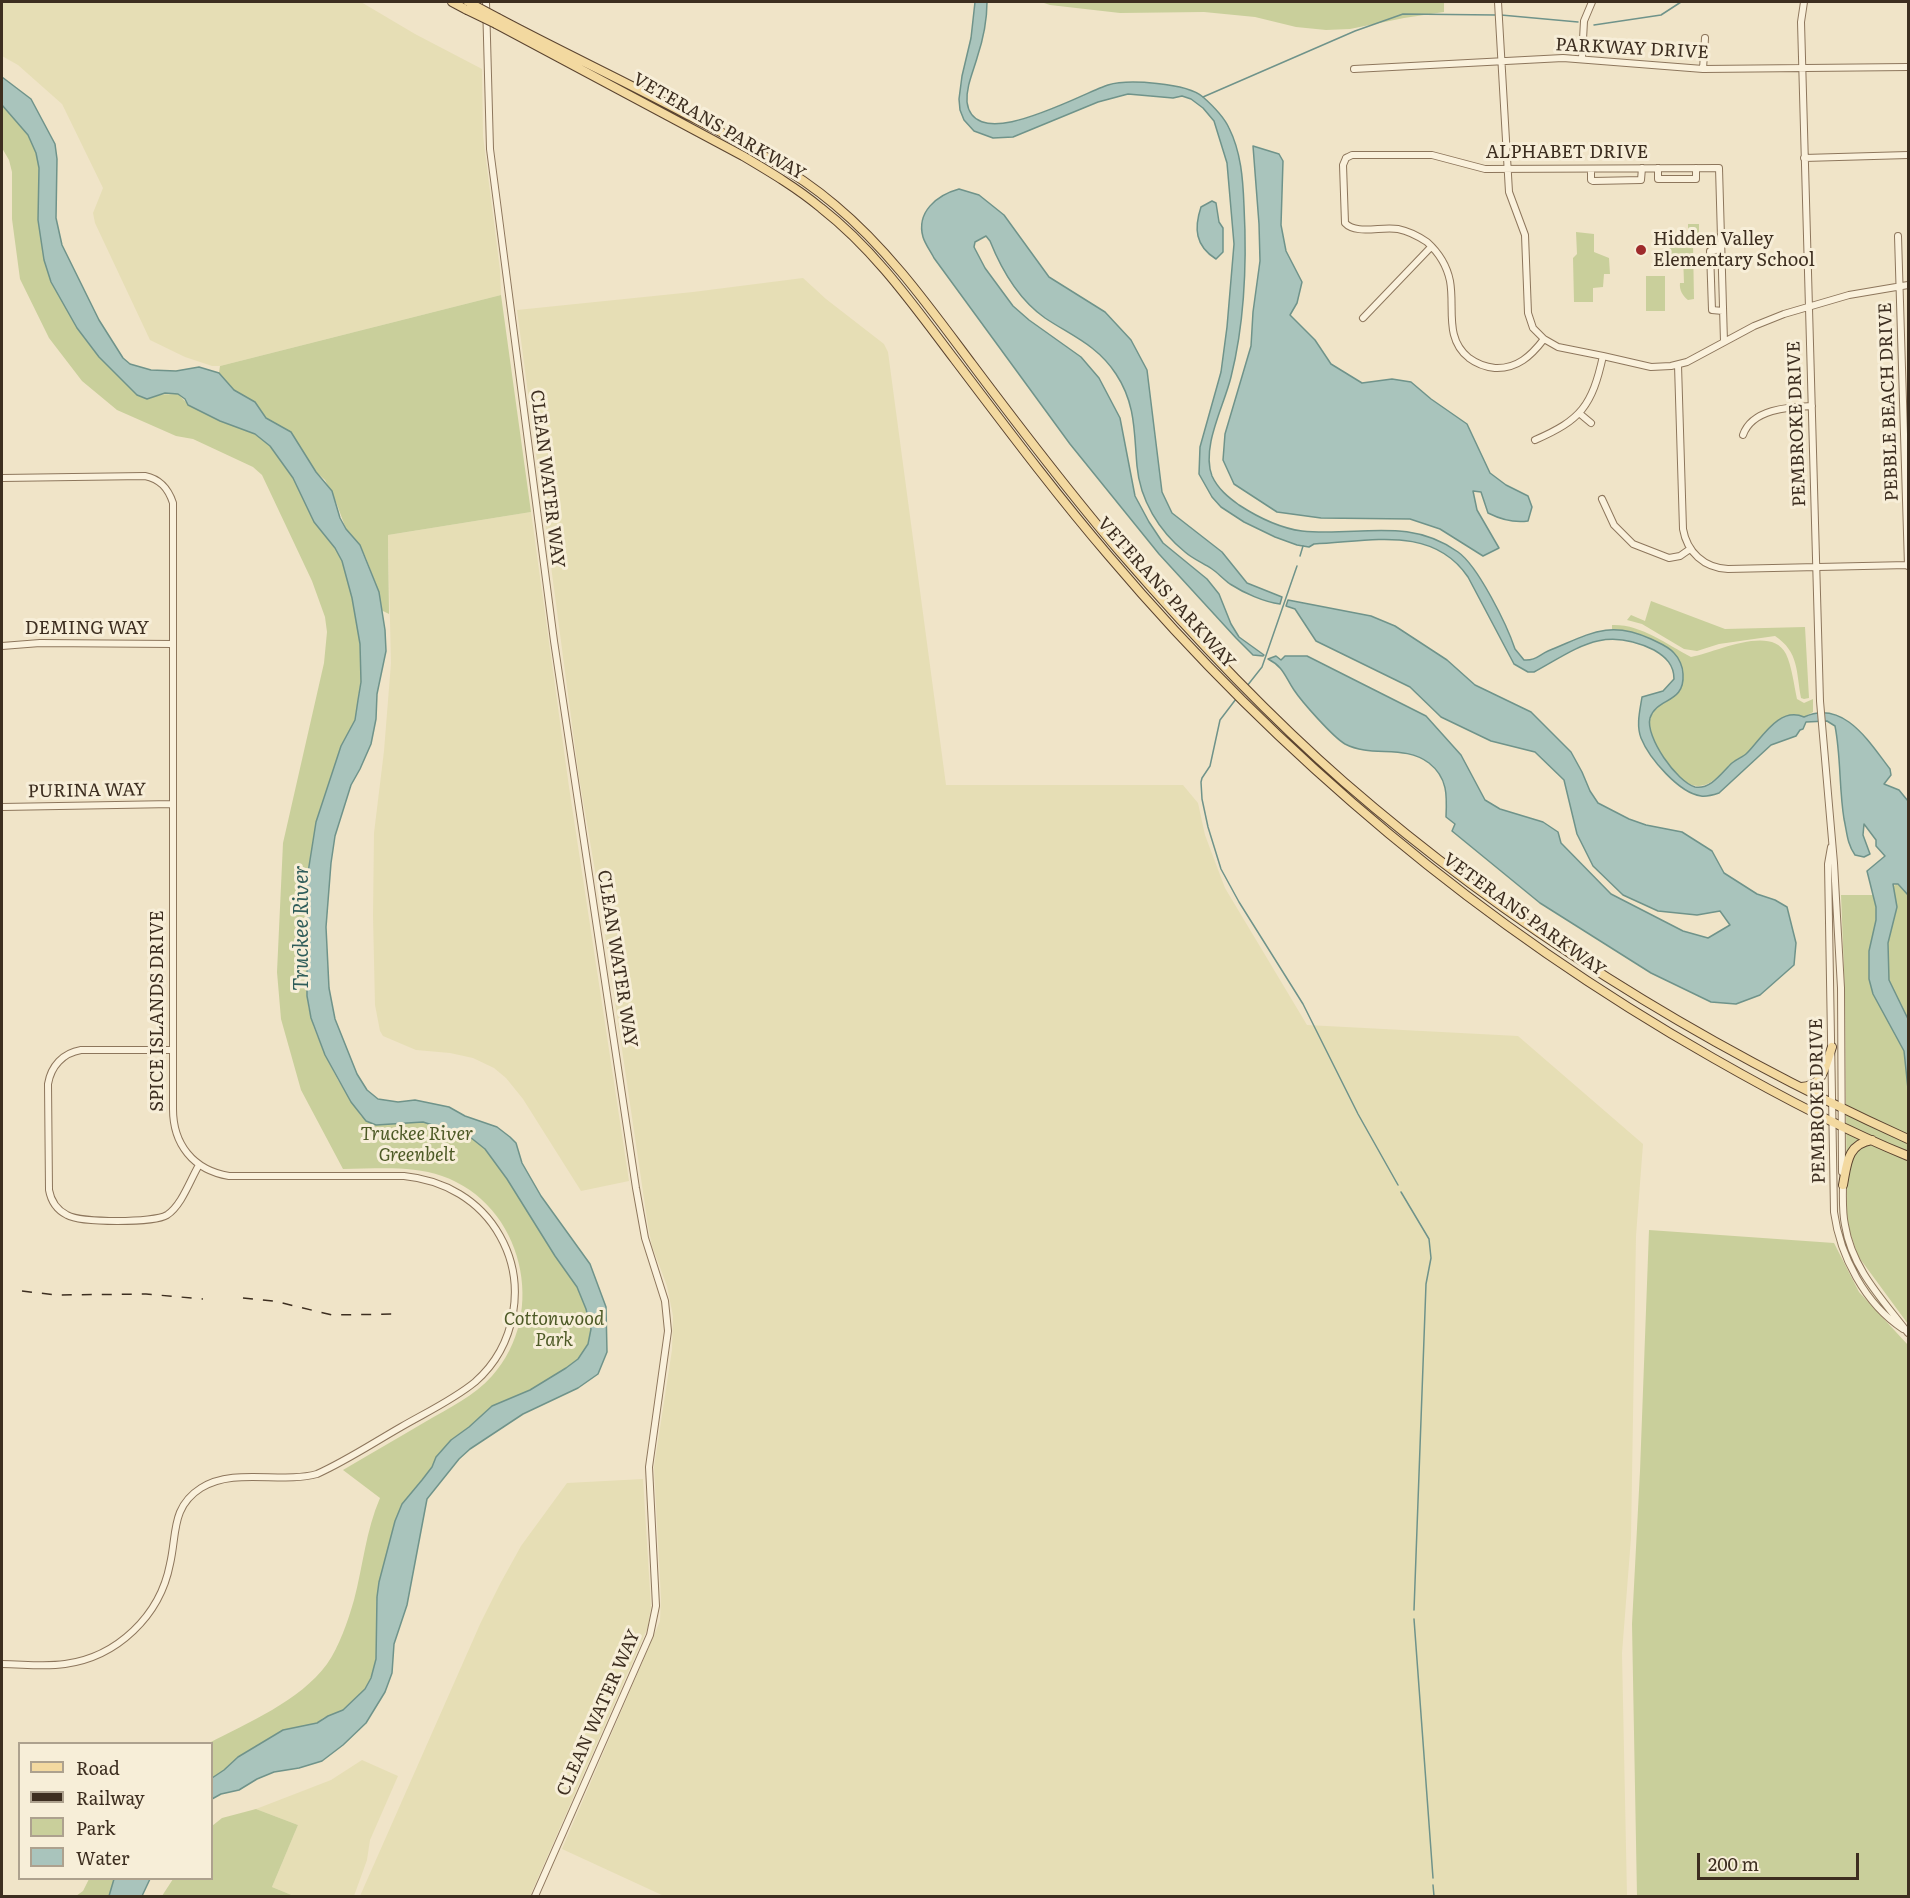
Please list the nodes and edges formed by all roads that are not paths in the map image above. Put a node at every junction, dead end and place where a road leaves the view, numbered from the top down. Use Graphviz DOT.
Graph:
graph roads {
  1 [pos="452,2"];
  2 [pos="486,2"];
  3 [pos="1498,2"];
  4 [pos="1592,2"];
  5 [pos="1804,2"];
  6 [pos="468,6"];
  7 [pos="497,21"];
  8 [pos="1705,38"];
  9 [pos="1582,58"];
  10 [pos="1501,61"];
  11 [pos="1908,67"];
  12 [pos="1802,68"];
  13 [pos="1354,69"];
  14 [pos="1703,69"];
  15 [pos="1908,155"];
  16 [pos="1804,158"];
  17 [pos="1642,168"];
  18 [pos="1658,168"];
  19 [pos="1696,168"];
  20 [pos="1591,169"];
  21 [pos="1507,170"];
  22 [pos="1898,236"];
  23 [pos="1431,247"];
  24 [pos="1721,249"];
  25 [pos="1908,285"];
  26 [pos="1900,286"];
  27 [pos="1809,306"];
  28 [pos="1723,311"];
  29 [pos="1363,318"];
  30 [pos="1544,339"];
  31 [pos="1724,342"];
  32 [pos="1603,357"];
  33 [pos="1678,365"];
  34 [pos="1906,380"];
  35 [pos="1812,406"];
  36 [pos="1579,413"];
  37 [pos="1591,423"];
  38 [pos="1743,435"];
  39 [pos="1535,440"];
  40 [pos="1907,472"];
  41 [pos="2,478"];
  42 [pos="1602,499"];
  43 [pos="1690,549"];
  44 [pos="1908,565"];
  45 [pos="1816,566"];
  46 [pos="173,644"];
  47 [pos="2,646"];
  48 [pos="173,804"];
  49 [pos="2,807"];
  50 [pos="1831,846"];
  51 [pos="1832,1047"];
  52 [pos="173,1050"];
  53 [pos="1799,1087"];
  54 [pos="1833,1103"];
  55 [pos="1842,1107"];
  56 [pos="1837,1124"];
  57 [pos="1908,1139"];
  58 [pos="1874,1140"];
  59 [pos="1908,1155"];
  60 [pos="199,1165"];
  61 [pos="1843,1185"];
  62 [pos="1907,1332"];
  63 [pos="2,1664"];
  64 [pos="535,1896"];
  1 -- 6 [label="main road, VETERANS PARKWAY"];
  2 -- 64 [label="street, CLEAN WATER WAY"];
  3 -- 10 [label="street"];
  4 -- 9 [label="street"];
  5 -- 12 [label="street, PEMBROKE DRIVE"];
  6 -- 7 [label="main road, VETERANS PARKWAY, bridge"];
  7 -- 53 [label="main road, VETERANS PARKWAY"];
  7 -- 56 [label="main road, VETERANS PARKWAY"];
  8 -- 14 [label="street"];
  9 -- 10 [label="street, PARKWAY DRIVE"];
  9 -- 14 [label="street, PARKWAY DRIVE"];
  10 -- 13 [label="street, PARKWAY DRIVE"];
  10 -- 21 [label="street"];
  11 -- 12 [label="street, PARKWAY DRIVE"];
  12 -- 14 [label="street, PARKWAY DRIVE"];
  12 -- 16 [label="street, PEMBROKE DRIVE"];
  15 -- 16 [label="street"];
  16 -- 27 [label="street, PEMBROKE DRIVE"];
  17 -- 18 [label="street, ALPHABET DRIVE"];
  17 -- 20 [label="street, ALPHABET DRIVE"];
  17 -- 20 [label="street"];
  18 -- 19 [label="street, ALPHABET DRIVE"];
  18 -- 19 [label="street"];
  19 -- 24 [label="street, ALPHABET DRIVE"];
  20 -- 21 [label="street, ALPHABET DRIVE"];
  21 -- 23 [label="street, ALPHABET DRIVE"];
  21 -- 30 [label="street"];
  22 -- 26 [label="street, PEBBLE BEACH DRIVE"];
  23 -- 29 [label="street"];
  23 -- 30 [label="street"];
  24 -- 28 [label="street"];
  24 -- 28 [label="street"];
  25 -- 26 [label="street"];
  26 -- 27 [label="street"];
  26 -- 34 [label="street, PEBBLE BEACH DRIVE"];
  27 -- 31 [label="street"];
  27 -- 35 [label="street, PEMBROKE DRIVE"];
  28 -- 31 [label="street"];
  30 -- 32 [label="street"];
  31 -- 33 [label="street"];
  32 -- 33 [label="street"];
  32 -- 36 [label="street"];
  33 -- 43 [label="street"];
  34 -- 40 [label="street, PEBBLE BEACH DRIVE"];
  35 -- 38 [label="street"];
  35 -- 45 [label="street, PEMBROKE DRIVE"];
  36 -- 37 [label="street"];
  36 -- 39 [label="street"];
  40 -- 44 [label="street, PEBBLE BEACH DRIVE"];
  41 -- 46 [label="street, SPICE ISLANDS DRIVE"];
  42 -- 43 [label="street"];
  43 -- 45 [label="street"];
  44 -- 45 [label="street"];
  45 -- 50 [label="street, PEMBROKE DRIVE"];
  46 -- 47 [label="street, DEMING WAY"];
  46 -- 48 [label="street, SPICE ISLANDS DRIVE"];
  48 -- 49 [label="street, PURINA WAY"];
  48 -- 52 [label="street, SPICE ISLANDS DRIVE"];
  50 -- 51 [label="street, PEMBROKE DRIVE"];
  50 -- 55 [label="street, PEMBROKE DRIVE"];
  51 -- 53 [label="main road"];
  51 -- 54 [label="street, PEMBROKE DRIVE"];
  52 -- 60 [label="street, SPICE ISLANDS DRIVE"];
  52 -- 60 [label="street"];
  53 -- 54 [label="main road, VETERANS PARKWAY"];
  54 -- 55 [label="main road, VETERANS PARKWAY"];
  54 -- 56 [label="street, PEMBROKE DRIVE"];
  55 -- 56 [label="street, PEMBROKE DRIVE"];
  55 -- 57 [label="main road, VETERANS PARKWAY"];
  56 -- 58 [label="main road, VETERANS PARKWAY"];
  56 -- 61 [label="street, PEMBROKE DRIVE"];
  56 -- 62 [label="street, PEMBROKE DRIVE"];
  58 -- 59 [label="main road, VETERANS PARKWAY"];
  58 -- 61 [label="main road"];
  60 -- 63 [label="street, SPICE ISLANDS DRIVE"];
  61 -- 62 [label="street, PEMBROKE DRIVE"];
}
